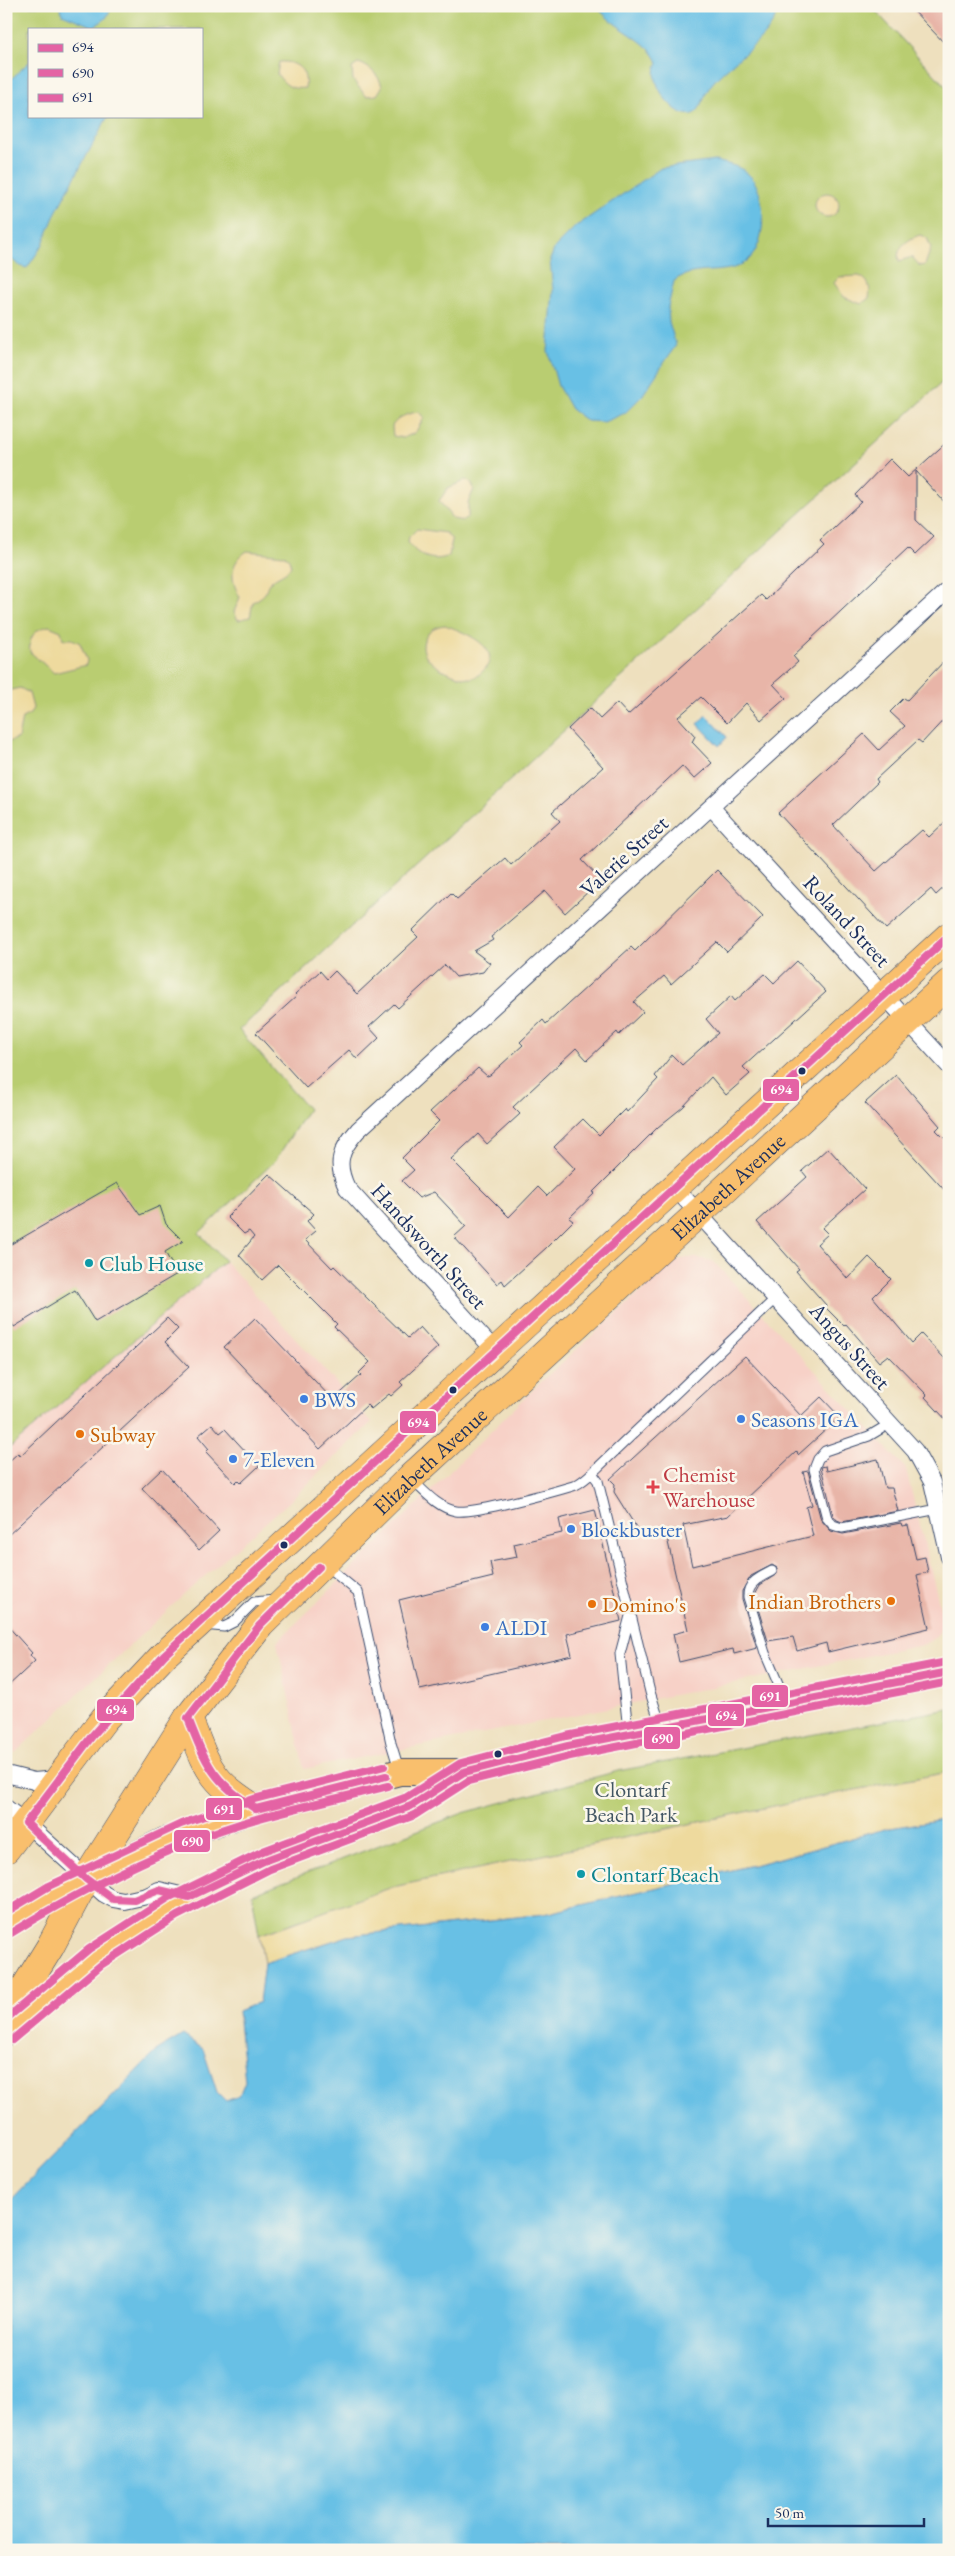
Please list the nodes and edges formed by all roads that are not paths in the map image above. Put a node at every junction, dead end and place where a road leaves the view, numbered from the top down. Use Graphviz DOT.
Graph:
graph roads {
  1 [pos="949,589"];
  2 [pos="711,807"];
  3 [pos="949,936"];
  4 [pos="949,983"];
  5 [pos="885,996"];
  6 [pos="908,1021"];
  7 [pos="949,1066"];
  8 [pos="339,1164"];
  9 [pos="676,1189"];
  10 [pos="698,1213"];
  11 [pos="776,1298"];
  12 [pos="496,1352"];
  13 [pos="891,1423"];
  14 [pos="592,1473"];
  15 [pos="410,1478"];
  16 [pos="938,1508"];
  17 [pos="949,1557"];
  18 [pos="323,1563"];
  19 [pos="772,1571"];
  20 [pos="288,1598"];
  21 [pos="630,1616"];
  22 [pos="196,1624"];
  23 [pos="949,1672"];
  24 [pos="786,1703"];
  25 [pos="188,1718"];
  26 [pos="661,1728"];
  27 [pos="629,1734"];
  28 [pos="400,1772"];
  29 [pos="464,1772"];
  30 [pos="6,1774"];
  31 [pos="57,1779"];
  32 [pos="256,1809"];
  33 [pos="16,1816"];
  34 [pos="6,1849"];
  35 [pos="86,1878"];
  36 [pos="189,1897"];
  37 [pos="6,1924"];
  38 [pos="6,2018"];
  39 [pos="6,2032"];
  1 -- 2 [label="street, Valerie Street"];
  2 -- 5 [label="street, Roland Street"];
  2 -- 8 [label="street, Valerie Street"];
  3 -- 5 [label="highway, Elizabeth Avenue"];
  4 -- 6 [label="highway, Elizabeth Avenue"];
  5 -- 6 [label="street, Roland Street"];
  5 -- 9 [label="highway, Elizabeth Avenue"];
  6 -- 7 [label="street, Roland Street"];
  6 -- 10 [label="highway, Elizabeth Avenue"];
  8 -- 12 [label="street, Handsworth Street"];
  9 -- 10 [label="street, Angus Street"];
  9 -- 12 [label="highway, Elizabeth Avenue"];
  10 -- 11 [label="street, Angus Street"];
  10 -- 15 [label="highway, Elizabeth Avenue"];
  11 -- 13 [label="street, Angus Street"];
  11 -- 14 [label="lane"];
  12 -- 22 [label="highway, Elizabeth Avenue"];
  13 -- 16 [label="street, Angus Street"];
  13 -- 16 [label="lane"];
  14 -- 15 [label="lane"];
  14 -- 21 [label="lane"];
  15 -- 18 [label="highway, Elizabeth Avenue"];
  16 -- 17 [label="street, Angus Street"];
  18 -- 20 [label="highway, Elizabeth Avenue"];
  18 -- 28 [label="lane"];
  19 -- 24 [label="lane"];
  20 -- 22 [label="lane"];
  20 -- 25 [label="highway, Elizabeth Avenue"];
  21 -- 26 [label="lane"];
  21 -- 27 [label="lane"];
  22 -- 31 [label="highway, Elizabeth Avenue"];
  23 -- 24 [label="main road"];
  24 -- 26 [label="main road"];
  25 -- 32 [label="highway"];
  25 -- 35 [label="highway, Elizabeth Avenue"];
  26 -- 27 [label="main road"];
  27 -- 29 [label="main road"];
  28 -- 29 [label="main road"];
  28 -- 32 [label="main road"];
  29 -- 36 [label="main road"];
  30 -- 31 [label="street"];
  31 -- 33 [label="highway, Elizabeth Avenue"];
  32 -- 35 [label="main road"];
  33 -- 34 [label="highway, Elizabeth Avenue"];
  33 -- 35 [label="street"];
  35 -- 36 [label="street"];
  35 -- 37 [label="main road"];
  35 -- 38 [label="highway, Elizabeth Avenue"];
  36 -- 39 [label="main road"];
}
